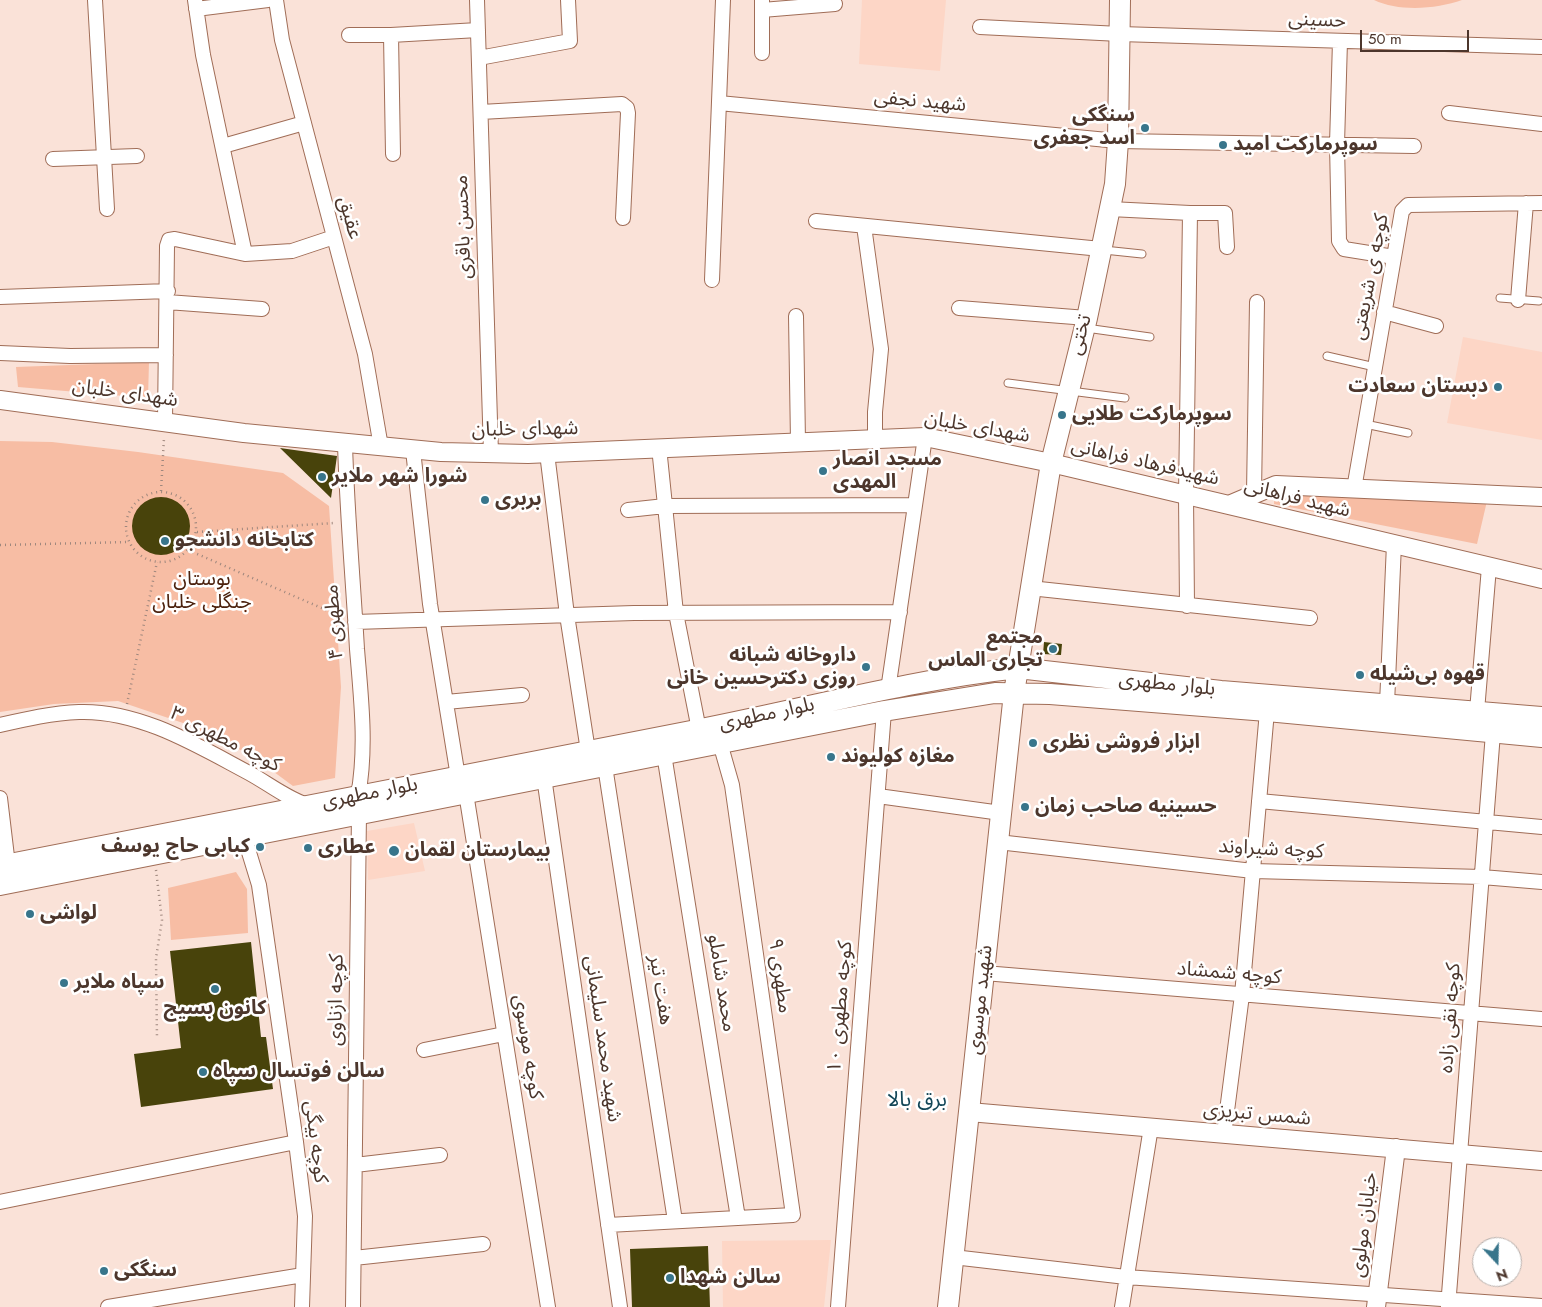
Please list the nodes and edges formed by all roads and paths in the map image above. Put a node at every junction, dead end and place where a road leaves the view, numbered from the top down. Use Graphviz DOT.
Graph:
graph roads {
  1 [pos="95,0"];
  2 [pos="268,0"];
  3 [pos="276,0"];
  4 [pos="477,0"];
  5 [pos="568,0"];
  6 [pos="723,0"];
  7 [pos="1120,0"];
  8 [pos="835,4"];
  9 [pos="195,5"];
  10 [pos="762,5"];
  11 [pos="980,28"];
  12 [pos="478,30"];
  13 [pos="1120,34"];
  14 [pos="348,35"];
  15 [pos="391,35"];
  16 [pos="1340,41"];
  17 [pos="1542,47"];
  18 [pos="762,53"];
  19 [pos="479,58"];
  20 [pos="719,103"];
  21 [pos="481,112"];
  22 [pos="1448,113"];
  23 [pos="304,123"];
  24 [pos="1542,124"];
  25 [pos="1118,141"];
  26 [pos="1336,144"];
  27 [pos="223,146"];
  28 [pos="1414,146"];
  29 [pos="393,154"];
  30 [pos="137,156"];
  31 [pos="104,157"];
  32 [pos="53,159"];
  33 [pos="1526,203"];
  34 [pos="1542,203"];
  35 [pos="107,209"];
  36 [pos="1110,209"];
  37 [pos="1190,213"];
  38 [pos="623,218"];
  39 [pos="816,221"];
  40 [pos="864,226"];
  41 [pos="334,237"];
  42 [pos="1227,247"];
  43 [pos="1101,249"];
  44 [pos="245,254"];
  45 [pos="1142,254"];
  46 [pos="1394,257"];
  47 [pos="712,280"];
  48 [pos="168,296"];
  49 [pos="0,297"];
  50 [pos="1500,298"];
  51 [pos="1518,300"];
  52 [pos="1540,301"];
  53 [pos="1257,302"];
  54 [pos="959,308"];
  55 [pos="262,309"];
  56 [pos="1384,312"];
  57 [pos="796,316"];
  58 [pos="1085,323"];
  59 [pos="1436,326"];
  60 [pos="1150,337"];
  61 [pos="0,353"];
  62 [pos="166,355"];
  63 [pos="1327,356"];
  64 [pos="1375,367"];
  65 [pos="1008,383"];
  66 [pos="1067,390"];
  67 [pos="1125,398"];
  68 [pos="0,400"];
  69 [pos="164,421"];
  70 [pos="1365,424"];
  71 [pos="1408,433"];
  72 [pos="925,437"];
  73 [pos="875,440"];
  74 [pos="798,442"];
  75 [pos="346,444"];
  76 [pos="381,447"];
  77 [pos="659,447"];
  78 [pos="413,450"];
  79 [pos="492,453"];
  80 [pos="547,453"];
  81 [pos="1051,463"];
  82 [pos="1354,488"];
  83 [pos="162,491"];
  84 [pos="1254,492"];
  85 [pos="1186,495"];
  86 [pos="1542,497"];
  87 [pos="915,505"];
  88 [pos="1229,505"];
  89 [pos="665,506"];
  90 [pos="628,510"];
  91 [pos="348,522"];
  92 [pos="197,532"];
  93 [pos="130,542"];
  94 [pos="1394,544"];
  95 [pos="0,545"];
  96 [pos="188,550"];
  97 [pos="157,562"];
  98 [pos="1489,567"];
  99 [pos="1542,579"];
  100 [pos="1030,588"];
  101 [pos="1187,606"];
  102 [pos="900,612"];
  103 [pos="676,613"];
  104 [pos="567,615"];
  105 [pos="432,618"];
  106 [pos="1310,618"];
  107 [pos="356,622"];
  108 [pos="1018,668"];
  109 [pos="888,690"];
  110 [pos="1014,693"];
  111 [pos="522,695"];
  112 [pos="446,702"];
  113 [pos="1387,704"];
  114 [pos="884,711"];
  115 [pos="1267,711"];
  116 [pos="1477,711"];
  117 [pos="124,717"];
  118 [pos="1542,717"];
  119 [pos="0,724"];
  120 [pos="699,730"];
  121 [pos="1493,733"];
  122 [pos="1542,737"];
  123 [pos="720,743"];
  124 [pos="588,751"];
  125 [pos="664,754"];
  126 [pos="604,766"];
  127 [pos="544,777"];
  128 [pos="462,785"];
  129 [pos="878,796"];
  130 [pos="0,798"];
  131 [pos="1259,801"];
  132 [pos="310,805"];
  133 [pos="359,805"];
  134 [pos="1001,813"];
  135 [pos="1486,822"];
  136 [pos="1542,827"];
  137 [pos="244,836"];
  138 [pos="998,842"];
  139 [pos="153,854"];
  140 [pos="4,865"];
  141 [pos="1253,871"];
  142 [pos="1482,877"];
  143 [pos="1542,882"];
  144 [pos="0,885"];
  145 [pos="984,974"];
  146 [pos="1242,995"];
  147 [pos="1471,1014"];
  148 [pos="1542,1019"];
  149 [pos="504,1034"];
  150 [pos="157,1039"];
  151 [pos="424,1050"];
  152 [pos="969,1112"];
  153 [pos="1151,1127"];
  154 [pos="1224,1134"];
  155 [pos="296,1142"];
  156 [pos="1396,1148"];
  157 [pos="440,1154"];
  158 [pos="1460,1154"];
  159 [pos="1542,1161"];
  160 [pos="355,1165"];
  161 [pos="0,1202"];
  162 [pos="738,1218"];
  163 [pos="675,1221"];
  164 [pos="608,1225"];
  165 [pos="483,1244"];
  166 [pos="953,1257"];
  167 [pos="354,1258"];
  168 [pos="303,1275"];
  169 [pos="1126,1277"];
  170 [pos="1377,1301"];
  171 [pos="1448,1303"];
  172 [pos="1542,1306"];
  173 [pos="108,1307"];
  174 [pos="302,1307"];
  175 [pos="353,1307"];
  176 [pos="548,1307"];
  177 [pos="620,1307"];
  178 [pos="838,1307"];
  179 [pos="948,1307"];
  180 [pos="1122,1307"];
  1 -- 31 [label="street"];
  2 -- 9 [label="street"];
  3 -- 23 [label="street, عقیق"];
  4 -- 12 [label="street, محسن باقری"];
  5 -- 19 [label="street"];
  6 -- 20 [label="street"];
  7 -- 13 [label="main road, تختی"];
  8 -- 10 [label="street"];
  9 -- 27 [label="street"];
  10 -- 18 [label="street"];
  11 -- 13 [label="street, حسینی"];
  12 -- 15 [label="street"];
  12 -- 19 [label="street, محسن باقری"];
  13 -- 16 [label="street, حسینی"];
  13 -- 25 [label="main road, تختی"];
  14 -- 15 [label="street"];
  15 -- 29 [label="street"];
  16 -- 17 [label="street, حسینی"];
  16 -- 26 [label="street"];
  19 -- 21 [label="street, محسن باقری"];
  20 -- 25 [label="street, شهید نجفی"];
  20 -- 47 [label="street"];
  21 -- 38 [label="street"];
  21 -- 79 [label="street, محسن باقری"];
  22 -- 24 [label="street"];
  23 -- 27 [label="street"];
  23 -- 41 [label="street, عقیق"];
  25 -- 26 [label="street, شهید نجفی"];
  25 -- 36 [label="main road, تختی"];
  26 -- 28 [label="street, شهید نجفی"];
  26 -- 46 [label="street"];
  27 -- 44 [label="street"];
  30 -- 31 [label="street"];
  31 -- 32 [label="street"];
  31 -- 35 [label="street"];
  33 -- 34 [label="street, کوچه ی شریعتی"];
  33 -- 46 [label="street, کوچه ی شریعتی"];
  33 -- 51 [label="street"];
  36 -- 37 [label="street"];
  36 -- 43 [label="main road, تختی"];
  37 -- 42 [label="street"];
  37 -- 85 [label="street"];
  39 -- 40 [label="street"];
  40 -- 43 [label="street"];
  40 -- 73 [label="street"];
  41 -- 44 [label="street"];
  41 -- 76 [label="street, عقیق"];
  43 -- 45 [label="lane"];
  43 -- 58 [label="main road, تختی"];
  44 -- 48 [label="street"];
  46 -- 56 [label="street, کوچه ی شریعتی"];
  48 -- 49 [label="street"];
  48 -- 55 [label="street"];
  48 -- 62 [label="street"];
  50 -- 51 [label="lane"];
  51 -- 52 [label="lane"];
  53 -- 84 [label="street"];
  54 -- 58 [label="street"];
  56 -- 59 [label="street"];
  56 -- 64 [label="street, کوچه ی شریعتی"];
  57 -- 74 [label="street"];
  58 -- 60 [label="lane"];
  58 -- 66 [label="main road, تختی"];
  61 -- 62 [label="street"];
  62 -- 69 [label="street"];
  63 -- 64 [label="lane"];
  64 -- 70 [label="street, کوچه ی شریعتی"];
  65 -- 66 [label="lane"];
  66 -- 67 [label="lane"];
  66 -- 81 [label="main road, تختی"];
  68 -- 69 [label="street, شهدای خلبان"];
  69 -- 75 [label="street, شهدای خلبان"];
  69 -- 83 [label="path"];
  70 -- 71 [label="lane"];
  70 -- 82 [label="street, کوچه ی شریعتی"];
  72 -- 73 [label="street, شهدای خلبان"];
  72 -- 81 [label="street, شهدای خلبان"];
  72 -- 87 [label="street"];
  73 -- 74 [label="street, شهدای خلبان"];
  74 -- 77 [label="street, شهدای خلبان"];
  75 -- 76 [label="street, شهدای خلبان"];
  75 -- 91 [label="street, مطهری ۴"];
  76 -- 78 [label="street, شهدای خلبان"];
  77 -- 80 [label="street, شهدای خلبان"];
  77 -- 89 [label="street"];
  78 -- 79 [label="street, شهدای خلبان"];
  78 -- 105 [label="street, کوچه موسوی"];
  79 -- 80 [label="street, شهدای خلبان"];
  80 -- 104 [label="street"];
  81 -- 85 [label="street, شهیدفرهاد فراهانی"];
  81 -- 100 [label="main road, تختی"];
  82 -- 84 [label="street, شهید فراهانی"];
  82 -- 86 [label="street, شهید فراهانی"];
  83 -- 92 [label="path"];
  83 -- 93 [label="path"];
  84 -- 88 [label="street, شهید فراهانی"];
  85 -- 88 [label="street, شهیدفرهاد فراهانی"];
  85 -- 101 [label="street"];
  87 -- 89 [label="street"];
  87 -- 102 [label="street"];
  88 -- 94 [label="street, شهید فراهانی"];
  89 -- 90 [label="street"];
  89 -- 103 [label="street"];
  91 -- 92 [label="path"];
  91 -- 107 [label="street, مطهری ۴"];
  92 -- 96 [label="path"];
  93 -- 95 [label="path"];
  93 -- 97 [label="path"];
  94 -- 98 [label="street, شهید فراهانی"];
  94 -- 113 [label="street"];
  96 -- 97 [label="path"];
  96 -- 107 [label="path"];
  97 -- 117 [label="path"];
  98 -- 99 [label="street, شهید فراهانی"];
  98 -- 116 [label="street"];
  100 -- 101 [label="street"];
  100 -- 108 [label="main road, تختی"];
  101 -- 106 [label="street"];
  102 -- 103 [label="street"];
  102 -- 109 [label="street"];
  103 -- 104 [label="street"];
  103 -- 120 [label="street"];
  104 -- 105 [label="street"];
  104 -- 124 [label="street"];
  105 -- 107 [label="street"];
  105 -- 112 [label="street, کوچه موسوی"];
  107 -- 133 [label="street, مطهری ۴"];
  108 -- 109 [label="main road, بلوار مطهری"];
  108 -- 110 [label="main road, تختی"];
  108 -- 113 [label="main road, بلوار مطهری"];
  109 -- 120 [label="main road, بلوار مطهری"];
  110 -- 114 [label="main road, بلوار مطهری"];
  110 -- 115 [label="main road, بلوار مطهری"];
  110 -- 134 [label="main road, شهید موسوی"];
  111 -- 112 [label="street"];
  112 -- 128 [label="street, کوچه موسوی"];
  113 -- 116 [label="main road, بلوار مطهری"];
  114 -- 123 [label="main road, بلوار مطهری"];
  114 -- 129 [label="street, کوچه مطهری ۱۰"];
  115 -- 121 [label="main road, بلوار مطهری"];
  115 -- 131 [label="street"];
  116 -- 118 [label="main road, بلوار مطهری"];
  117 -- 119 [label="street, کوچه مطهری ۳"];
  117 -- 132 [label="street, کوچه مطهری ۳"];
  120 -- 124 [label="main road, بلوار مطهری"];
  121 -- 122 [label="main road, بلوار مطهری"];
  121 -- 135 [label="street, کوچه نقی زاده"];
  123 -- 125 [label="main road, بلوار مطهری"];
  123 -- 162 [label="street, مطهری ۹"];
  124 -- 128 [label="main road, بلوار مطهری"];
  125 -- 126 [label="main road, بلوار مطهری"];
  125 -- 162 [label="street, محمد شاملو"];
  126 -- 127 [label="main road, بلوار مطهری"];
  126 -- 163 [label="street, هفت تیر"];
  127 -- 128 [label="main road, بلوار مطهری"];
  127 -- 164 [label="street, شهید محمد سلیمانی"];
  128 -- 133 [label="main road, بلوار مطهری"];
  128 -- 149 [label="street, کوچه موسوی"];
  129 -- 134 [label="street"];
  129 -- 178 [label="street, کوچه مطهری ۱۰"];
  130 -- 140 [label="street"];
  131 -- 135 [label="street"];
  131 -- 141 [label="street"];
  132 -- 133 [label="main road, بلوار مطهری"];
  132 -- 140 [label="main road, بلوار مطهری"];
  133 -- 137 [label="main road, بلوار مطهری"];
  133 -- 160 [label="street, کوچه ازناوی"];
  134 -- 138 [label="main road, شهید موسوی"];
  135 -- 136 [label="street"];
  135 -- 142 [label="street, کوچه نقی زاده"];
  137 -- 139 [label="main road, بلوار مطهری"];
  137 -- 155 [label="street, کوچه بیگی"];
  138 -- 141 [label="street, کوچه شیراوند"];
  138 -- 145 [label="main road, شهید موسوی"];
  139 -- 144 [label="main road, بلوار مطهری"];
  139 -- 150 [label="path"];
  141 -- 142 [label="street, کوچه شیراوند"];
  141 -- 146 [label="street"];
  142 -- 143 [label="street, کوچه شیراوند"];
  142 -- 147 [label="street, کوچه نقی زاده"];
  145 -- 146 [label="street, کوچه شمشاد"];
  145 -- 152 [label="main road, شهید موسوی"];
  146 -- 147 [label="street, کوچه شمشاد"];
  146 -- 154 [label="street"];
  147 -- 148 [label="street, کوچه شمشاد"];
  147 -- 158 [label="street, کوچه نقی زاده"];
  149 -- 151 [label="street"];
  149 -- 176 [label="street, کوچه موسوی"];
  152 -- 153 [label="street, شمس تبریزی"];
  152 -- 166 [label="main road, شهید موسوی"];
  153 -- 154 [label="street, شمس تبریزی"];
  153 -- 169 [label="street"];
  154 -- 156 [label="street, شمس تبریزی"];
  155 -- 161 [label="street"];
  155 -- 168 [label="street, کوچه بیگی"];
  156 -- 158 [label="street, شمس تبریزی"];
  156 -- 170 [label="street, خیابان مولوی"];
  157 -- 160 [label="street"];
  158 -- 159 [label="street, شمس تبریزی"];
  158 -- 171 [label="street, کوچه نقی زاده"];
  160 -- 167 [label="street, کوچه ازناوی"];
  162 -- 163 [label="street"];
  163 -- 164 [label="street"];
  164 -- 177 [label="street, شهید محمد سلیمانی"];
  165 -- 167 [label="street"];
  166 -- 169 [label="street"];
  166 -- 179 [label="main road, شهید موسوی"];
  167 -- 175 [label="street, کوچه ازناوی"];
  168 -- 173 [label="street"];
  168 -- 174 [label="street, کوچه بیگی"];
  169 -- 170 [label="street"];
  169 -- 180 [label="street"];
  170 -- 171 [label="street"];
  171 -- 172 [label="street"];
}
